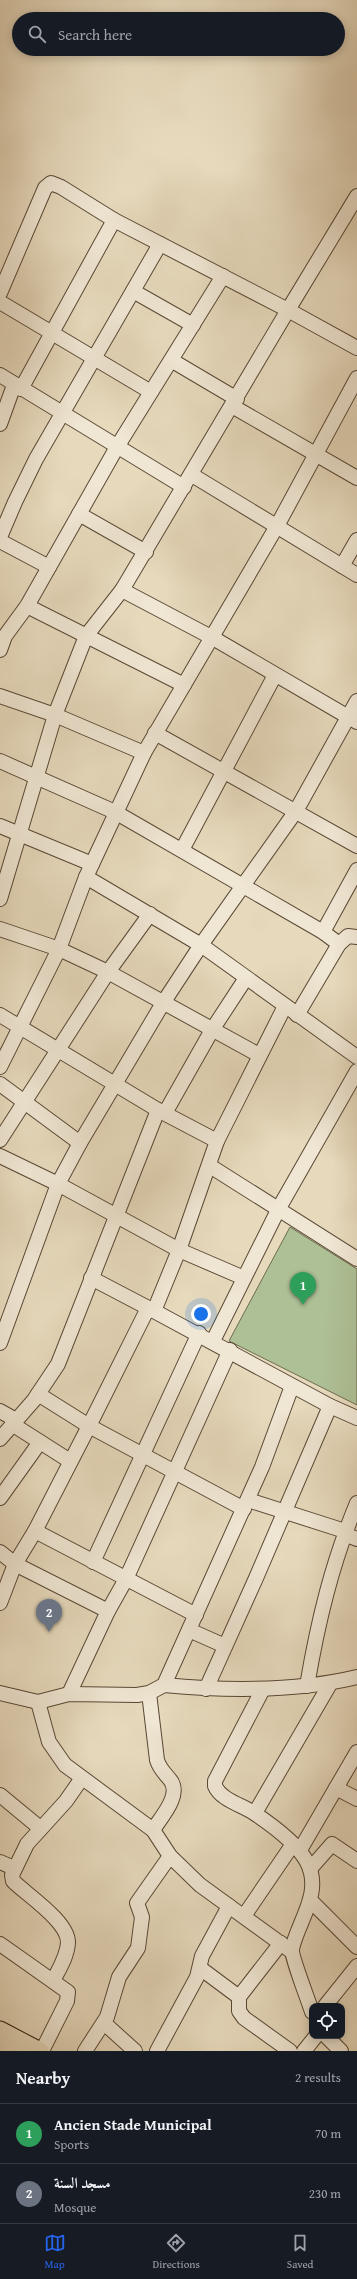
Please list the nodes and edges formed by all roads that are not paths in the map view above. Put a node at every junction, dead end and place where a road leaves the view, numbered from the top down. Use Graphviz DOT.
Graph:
graph roads {
  1 [pos="357,196"];
  2 [pos="114,220"];
  3 [pos="160,244"];
  4 [pos="223,276"];
  5 [pos="133,291"];
  6 [pos="0,293"];
  7 [pos="0,302"];
  8 [pos="288,310"];
  9 [pos="193,325"];
  10 [pos="53,332"];
  11 [pos="357,348"];
  12 [pos="95,358"];
  13 [pos="171,360"];
  14 [pos="0,375"];
  15 [pos="357,378"];
  16 [pos="18,387"];
  17 [pos="151,392"];
  18 [pos="234,403"];
  19 [pos="62,414"];
  20 [pos="0,424"];
  21 [pos="117,447"];
  22 [pos="316,454"];
  23 [pos="192,475"];
  24 [pos="357,478"];
  25 [pos="184,487"];
  26 [pos="79,514"];
  27 [pos="277,526"];
  28 [pos="0,537"];
  29 [pos="357,540"];
  30 [pos="0,541"];
  31 [pos="146,552"];
  32 [pos="342,566"];
  33 [pos="50,567"];
  34 [pos="357,575"];
  35 [pos="122,590"];
  36 [pos="27,606"];
  37 [pos="3,635"];
  38 [pos="86,636"];
  39 [pos="213,638"];
  40 [pos="0,650"];
  41 [pos="275,675"];
  42 [pos="184,685"];
  43 [pos="0,696"];
  44 [pos="357,701"];
  45 [pos="55,715"];
  46 [pos="352,720"];
  47 [pos="155,733"];
  48 [pos="144,753"];
  49 [pos="0,761"];
  50 [pos="224,770"];
  51 [pos="37,776"];
  52 [pos="296,811"];
  53 [pos="115,812"];
  54 [pos="0,826"];
  55 [pos="19,833"];
  56 [pos="357,846"];
  57 [pos="182,850"];
  58 [pos="92,864"];
  59 [pos="357,870"];
  60 [pos="86,877"];
  61 [pos="244,886"];
  62 [pos="0,899"];
  63 [pos="150,914"];
  64 [pos="0,929"];
  65 [pos="323,932"];
  66 [pos="357,937"];
  67 [pos="339,944"];
  68 [pos="201,945"];
  69 [pos="59,949"];
  70 [pos="108,972"];
  71 [pos="246,978"];
  72 [pos="163,1003"];
  73 [pos="285,1006"];
  74 [pos="0,1015"];
  75 [pos="297,1015"];
  76 [pos="22,1026"];
  77 [pos="212,1030"];
  78 [pos="58,1048"];
  79 [pos="259,1055"];
  80 [pos="357,1057"];
  81 [pos="0,1067"];
  82 [pos="357,1071"];
  83 [pos="0,1084"];
  84 [pos="114,1084"];
  85 [pos="24,1101"];
  86 [pos="162,1111"];
  87 [pos="0,1140"];
  88 [pos="217,1141"];
  89 [pos="80,1144"];
  90 [pos="0,1156"];
  91 [pos="210,1166"];
  92 [pos="58,1184"];
  93 [pos="279,1208"];
  94 [pos="117,1215"];
  95 [pos="179,1250"];
  96 [pos="357,1259"];
  97 [pos="91,1278"];
  98 [pos="244,1278"];
  99 [pos="151,1309"];
  100 [pos="199,1333"];
  101 [pos="213,1341"];
  102 [pos="0,1343"];
  103 [pos="230,1350"];
  104 [pos="292,1386"];
  105 [pos="38,1394"];
  106 [pos="330,1406"];
  107 [pos="0,1410"];
  108 [pos="357,1418"];
  109 [pos="14,1422"];
  110 [pos="89,1426"];
  111 [pos="0,1438"];
  112 [pos="40,1442"];
  113 [pos="143,1454"];
  114 [pos="70,1461"];
  115 [pos="174,1472"];
  116 [pos="0,1498"];
  117 [pos="357,1503"];
  118 [pos="246,1505"];
  119 [pos="284,1513"];
  120 [pos="35,1530"];
  121 [pos="349,1535"];
  122 [pos="0,1552"];
  123 [pos="93,1562"];
  124 [pos="15,1564"];
  125 [pos="126,1579"];
  126 [pos="0,1603"];
  127 [pos="108,1611"];
  128 [pos="196,1615"];
  129 [pos="189,1630"];
  130 [pos="225,1646"];
  131 [pos="357,1678"];
  132 [pos="330,1684"];
  133 [pos="164,1685"];
  134 [pos="307,1686"];
  135 [pos="206,1689"];
  136 [pos="263,1689"];
  137 [pos="0,1693"];
  138 [pos="149,1693"];
  139 [pos="69,1694"];
  140 [pos="38,1702"];
  141 [pos="357,1752"];
  142 [pos="82,1778"];
  143 [pos="336,1788"];
  144 [pos="0,1795"];
  145 [pos="357,1799"];
  146 [pos="255,1813"];
  147 [pos="40,1828"];
  148 [pos="153,1830"];
  149 [pos="296,1847"];
  150 [pos="170,1856"];
  151 [pos="357,1861"];
  152 [pos="0,1862"];
  153 [pos="14,1868"];
  154 [pos="310,1869"];
  155 [pos="310,1900"];
  156 [pos="229,1906"];
  157 [pos="244,1916"];
  158 [pos="0,1944"];
  159 [pos="286,1946"];
  160 [pos="357,1947"];
  161 [pos="357,1966"];
  162 [pos="200,1968"];
  163 [pos="53,1981"];
  164 [pos="238,1998"];
  165 [pos="327,2003"];
  166 [pos="309,2004"];
  167 [pos="104,2023"];
  168 [pos="0,2030"];
  169 [pos="314,2039"];
  170 [pos="329,2039"];
  171 [pos="0,2043"];
  172 [pos="14,2051"];
  173 [pos="41,2051"];
  174 [pos="85,2051"];
  175 [pos="135,2051"];
  176 [pos="157,2051"];
  177 [pos="290,2051"];
  178 [pos="304,2051"];
  179 [pos="341,2051"];
  1 -- 8 [label="street"];
  2 -- 3 [label="street"];
  2 -- 6 [label="street"];
  2 -- 10 [label="street"];
  3 -- 4 [label="street"];
  3 -- 5 [label="street"];
  4 -- 8 [label="street"];
  4 -- 9 [label="street"];
  5 -- 9 [label="street"];
  5 -- 12 [label="street"];
  7 -- 10 [label="street"];
  8 -- 11 [label="street"];
  8 -- 18 [label="street"];
  9 -- 13 [label="street"];
  10 -- 12 [label="street"];
  10 -- 16 [label="street"];
  12 -- 17 [label="street"];
  12 -- 19 [label="street"];
  13 -- 17 [label="street"];
  13 -- 18 [label="street"];
  14 -- 16 [label="street"];
  15 -- 22 [label="street"];
  16 -- 19 [label="street"];
  16 -- 20 [label="street"];
  17 -- 21 [label="street"];
  18 -- 22 [label="street"];
  18 -- 23 [label="street"];
  19 -- 21 [label="street"];
  19 -- 28 [label="street"];
  21 -- 25 [label="street"];
  21 -- 26 [label="street"];
  22 -- 24 [label="street"];
  22 -- 27 [label="street"];
  23 -- 25 [label="street"];
  23 -- 27 [label="street"];
  25 -- 31 [label="street"];
  26 -- 31 [label="street"];
  26 -- 33 [label="street"];
  27 -- 32 [label="street"];
  27 -- 39 [label="street"];
  29 -- 32 [label="street"];
  30 -- 33 [label="street"];
  31 -- 35 [label="street"];
  32 -- 34 [label="street"];
  33 -- 36 [label="street"];
  35 -- 38 [label="street"];
  35 -- 39 [label="street"];
  36 -- 37 [label="street"];
  36 -- 38 [label="street"];
  37 -- 40 [label="street"];
  38 -- 42 [label="street"];
  38 -- 45 [label="street"];
  39 -- 41 [label="street"];
  39 -- 42 [label="street"];
  41 -- 46 [label="street"];
  41 -- 50 [label="street"];
  42 -- 47 [label="street"];
  43 -- 45 [label="street"];
  44 -- 46 [label="street"];
  45 -- 48 [label="street"];
  45 -- 51 [label="street"];
  46 -- 52 [label="street"];
  47 -- 48 [label="street"];
  47 -- 50 [label="street"];
  48 -- 53 [label="street"];
  49 -- 51 [label="street"];
  50 -- 52 [label="street"];
  50 -- 57 [label="street"];
  51 -- 53 [label="street"];
  51 -- 55 [label="street"];
  52 -- 56 [label="street"];
  52 -- 61 [label="street"];
  53 -- 57 [label="street"];
  53 -- 58 [label="street"];
  54 -- 55 [label="street"];
  55 -- 58 [label="street"];
  55 -- 62 [label="street"];
  57 -- 61 [label="street"];
  58 -- 60 [label="street"];
  59 -- 65 [label="street"];
  60 -- 63 [label="street"];
  60 -- 69 [label="street"];
  61 -- 65 [label="street"];
  61 -- 68 [label="street"];
  63 -- 68 [label="street"];
  63 -- 70 [label="street"];
  64 -- 69 [label="street"];
  65 -- 67 [label="street"];
  66 -- 67 [label="street"];
  67 -- 75 [label="street"];
  68 -- 71 [label="street"];
  68 -- 72 [label="street"];
  69 -- 70 [label="street"];
  69 -- 76 [label="street"];
  70 -- 72 [label="street"];
  70 -- 78 [label="street"];
  71 -- 73 [label="street"];
  71 -- 77 [label="street"];
  72 -- 77 [label="street"];
  72 -- 84 [label="street"];
  73 -- 75 [label="street"];
  73 -- 79 [label="street"];
  74 -- 76 [label="street"];
  75 -- 80 [label="street"];
  76 -- 78 [label="street"];
  76 -- 81 [label="street"];
  77 -- 79 [label="street"];
  77 -- 86 [label="street"];
  78 -- 84 [label="street"];
  78 -- 85 [label="street"];
  79 -- 88 [label="street"];
  82 -- 93 [label="street"];
  83 -- 85 [label="street"];
  84 -- 86 [label="street"];
  84 -- 89 [label="street"];
  85 -- 87 [label="street"];
  85 -- 89 [label="street"];
  86 -- 88 [label="street"];
  86 -- 94 [label="street"];
  88 -- 91 [label="street"];
  89 -- 92 [label="street"];
  90 -- 92 [label="street"];
  91 -- 93 [label="street"];
  91 -- 95 [label="street"];
  92 -- 94 [label="street"];
  92 -- 102 [label="street"];
  93 -- 96 [label="street"];
  93 -- 98 [label="street"];
  94 -- 95 [label="street"];
  94 -- 97 [label="street"];
  95 -- 98 [label="street"];
  95 -- 99 [label="street"];
  97 -- 99 [label="street"];
  97 -- 105 [label="street"];
  98 -- 101 [label="street"];
  99 -- 100 [label="street"];
  99 -- 110 [label="street"];
  100 -- 101 [label="street"];
  100 -- 113 [label="street"];
  101 -- 103 [label="street"];
  103 -- 104 [label="street"];
  103 -- 115 [label="street"];
  104 -- 106 [label="street"];
  104 -- 118 [label="street"];
  105 -- 109 [label="street"];
  105 -- 110 [label="street"];
  106 -- 108 [label="street"];
  106 -- 119 [label="street"];
  107 -- 109 [label="street"];
  109 -- 111 [label="street"];
  109 -- 112 [label="street"];
  110 -- 113 [label="street"];
  110 -- 114 [label="street"];
  112 -- 114 [label="street"];
  112 -- 116 [label="street"];
  113 -- 115 [label="street"];
  113 -- 123 [label="street"];
  114 -- 120 [label="street"];
  115 -- 118 [label="street"];
  115 -- 125 [label="street"];
  117 -- 121 [label="street"];
  118 -- 119 [label="street"];
  118 -- 128 [label="street"];
  119 -- 121 [label="street"];
  119 -- 130 [label="street"];
  120 -- 123 [label="street"];
  120 -- 124 [label="street"];
  121 -- 134 [label="street"];
  122 -- 124 [label="street"];
  123 -- 125 [label="street"];
  124 -- 126 [label="street"];
  124 -- 127 [label="street"];
  125 -- 127 [label="street"];
  125 -- 128 [label="street"];
  127 -- 139 [label="street"];
  128 -- 129 [label="street"];
  129 -- 130 [label="street"];
  129 -- 133 [label="street"];
  130 -- 135 [label="street"];
  131 -- 132 [label="street"];
  132 -- 134 [label="street"];
  132 -- 146 [label="street"];
  133 -- 135 [label="street"];
  133 -- 138 [label="street"];
  134 -- 136 [label="street"];
  135 -- 136 [label="street"];
  136 -- 146 [label="street"];
  137 -- 140 [label="street"];
  138 -- 139 [label="street"];
  138 -- 148 [label="street"];
  139 -- 140 [label="street"];
  140 -- 142 [label="street"];
  141 -- 143 [label="street"];
  142 -- 147 [label="street"];
  142 -- 148 [label="street"];
  143 -- 145 [label="street"];
  143 -- 149 [label="street"];
  144 -- 147 [label="street"];
  146 -- 149 [label="street"];
  147 -- 153 [label="street"];
  148 -- 150 [label="street"];
  149 -- 154 [label="street"];
  149 -- 157 [label="street"];
  150 -- 156 [label="street"];
  150 -- 167 [label="street"];
  151 -- 154 [label="street"];
  152 -- 153 [label="street"];
  153 -- 163 [label="street"];
  154 -- 155 [label="street"];
  155 -- 159 [label="street"];
  155 -- 160 [label="street"];
  156 -- 157 [label="street"];
  156 -- 162 [label="street"];
  157 -- 159 [label="street"];
  158 -- 163 [label="street"];
  159 -- 164 [label="street"];
  159 -- 166 [label="street"];
  161 -- 165 [label="street"];
  162 -- 164 [label="street"];
  162 -- 176 [label="street"];
  163 -- 173 [label="street"];
  164 -- 177 [label="street"];
  167 -- 174 [label="street"];
  167 -- 175 [label="street"];
  168 -- 173 [label="main road"];
  169 -- 178 [label="street"];
  170 -- 179 [label="street"];
  171 -- 172 [label="main road"];
}
